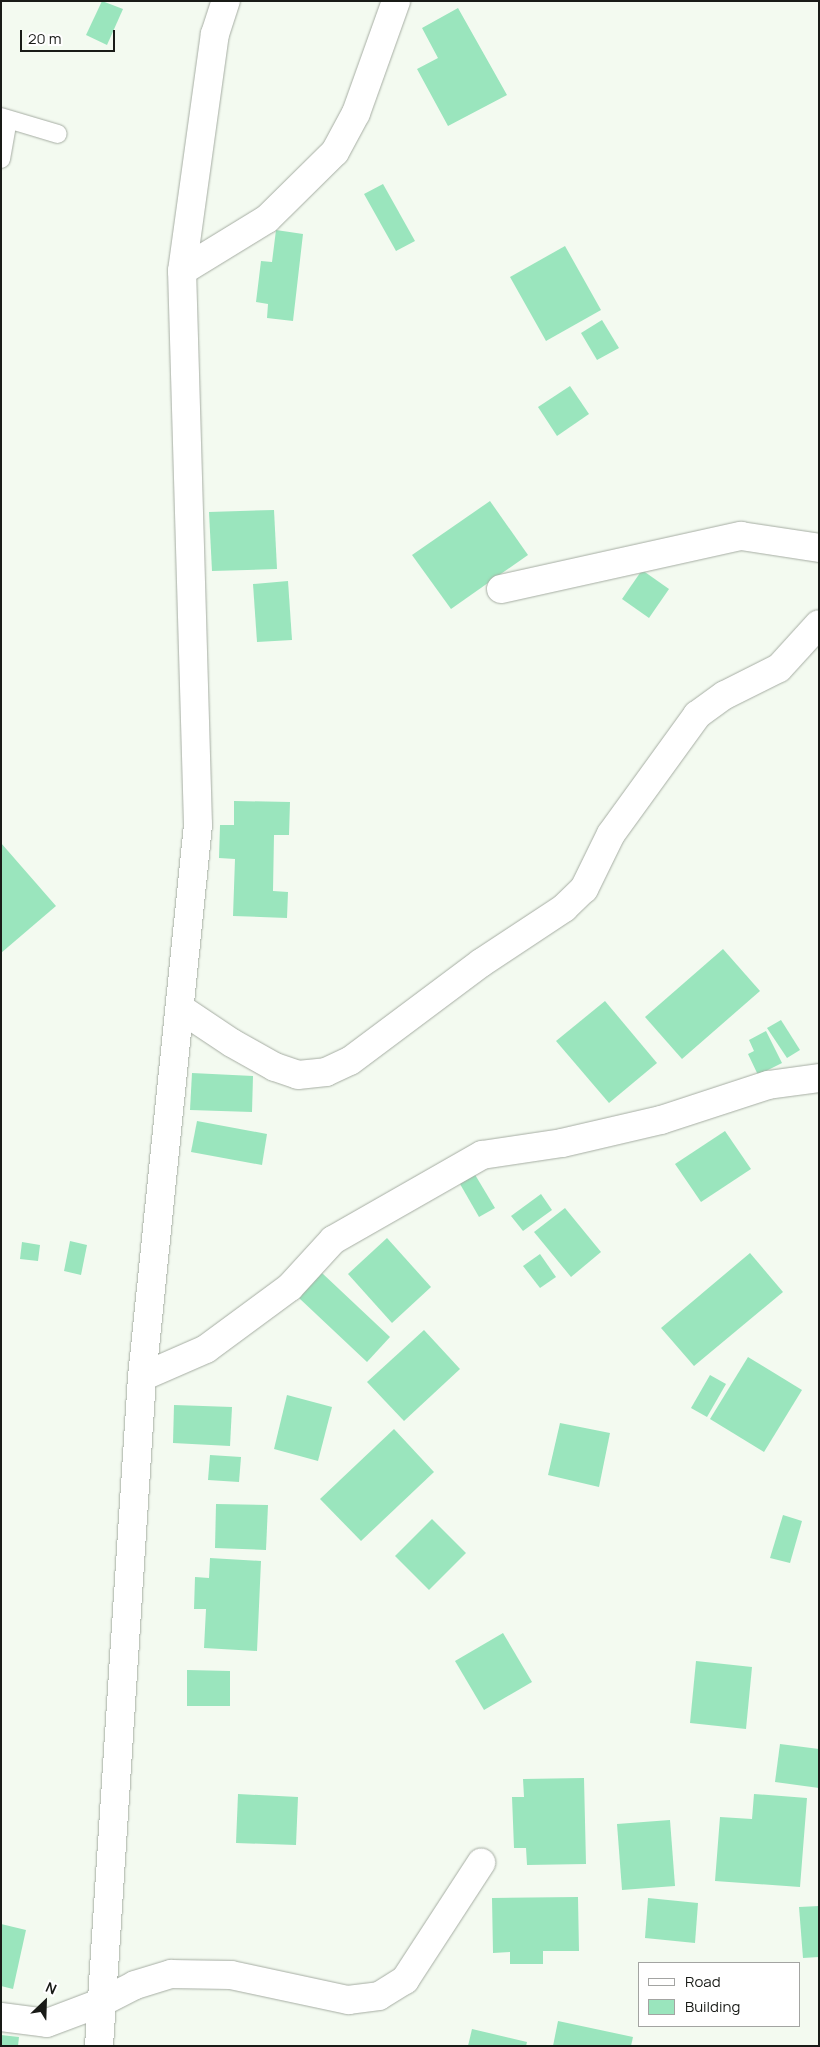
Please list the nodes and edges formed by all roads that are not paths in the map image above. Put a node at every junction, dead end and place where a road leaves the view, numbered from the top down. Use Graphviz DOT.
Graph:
graph roads {
  1 [pos="226,1"];
  2 [pos="396,1"];
  3 [pos="5,119"];
  4 [pos="58,134"];
  5 [pos="1,159"];
  6 [pos="182,271"];
  7 [pos="819,548"];
  8 [pos="501,589"];
  9 [pos="819,624"];
  10 [pos="181,1009"];
  11 [pos="819,1078"];
  12 [pos="142,1377"];
  13 [pos="481,1863"];
  14 [pos="100,2003"];
  15 [pos="1,2017"];
  16 [pos="99,2046"];
  1 -- 6 [label="street"];
  2 -- 6 [label="street"];
  3 -- 4 [label="lane"];
  3 -- 5 [label="lane"];
  6 -- 10 [label="street"];
  7 -- 8 [label="street"];
  9 -- 10 [label="street"];
  10 -- 12 [label="street"];
  11 -- 12 [label="street"];
  12 -- 14 [label="street"];
  13 -- 14 [label="street"];
  14 -- 15 [label="street"];
  14 -- 16 [label="street"];
}
